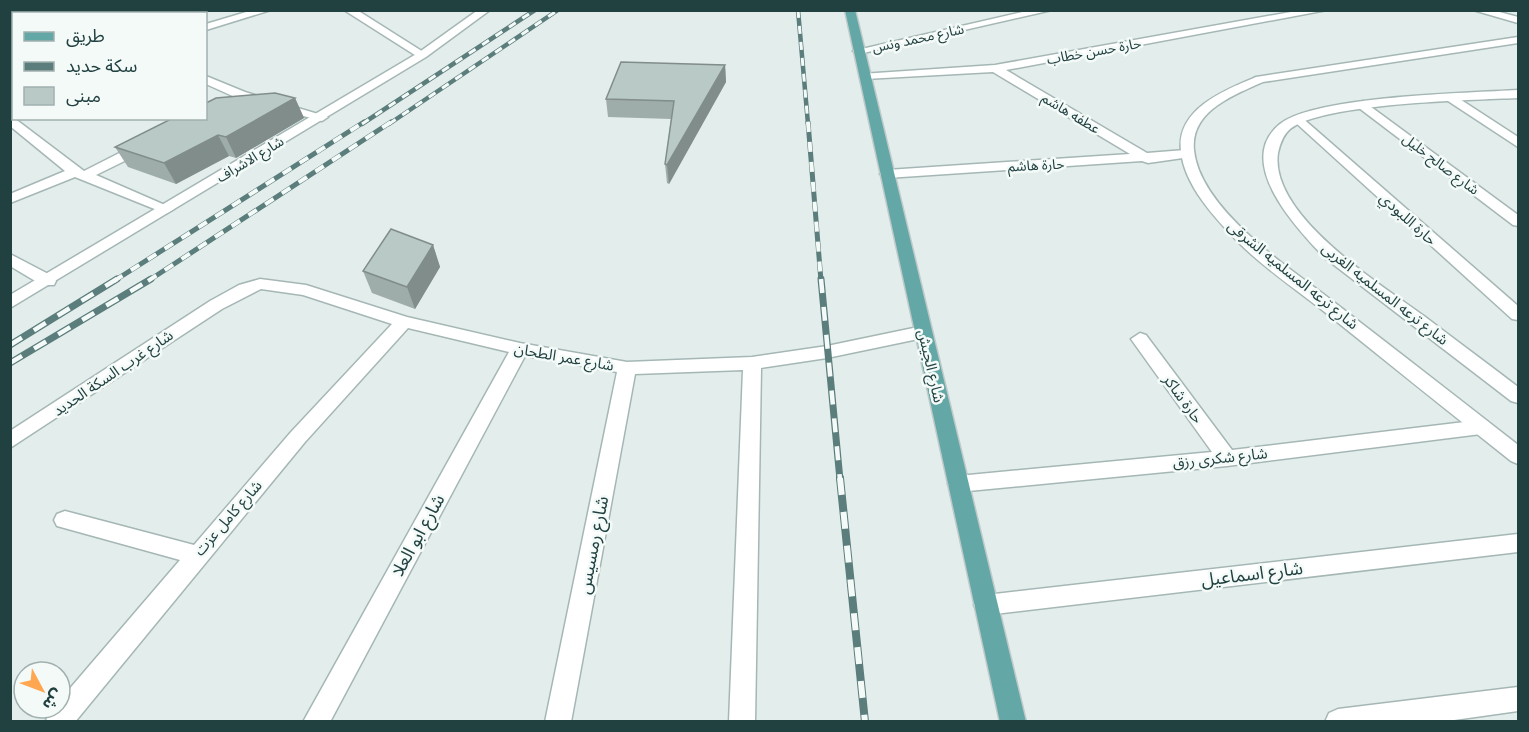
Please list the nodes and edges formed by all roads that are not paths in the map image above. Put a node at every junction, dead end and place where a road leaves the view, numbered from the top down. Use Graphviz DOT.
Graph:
graph roads {
  1 [pos="266,10"];
  2 [pos="350,10"];
  3 [pos="485,10"];
  4 [pos="850,10"];
  5 [pos="1047,10"];
  6 [pos="1322,10"];
  7 [pos="1478,10"];
  8 [pos="1518,20"];
  9 [pos="207,27"];
  10 [pos="1518,40"];
  11 [pos="1493,45"];
  12 [pos="1518,49"];
  13 [pos="859,51"];
  14 [pos="422,55"];
  15 [pos="995,68"];
  16 [pos="865,76"];
  17 [pos="207,80"];
  18 [pos="1518,94"];
  19 [pos="241,95"];
  20 [pos="1452,98"];
  21 [pos="223,104"];
  22 [pos="1364,105"];
  23 [pos="322,117"];
  24 [pos="1300,120"];
  25 [pos="11,121"];
  26 [pos="155,140"];
  27 [pos="1518,143"];
  28 [pos="1185,154"];
  29 [pos="1148,159"];
  30 [pos="80,174"];
  31 [pos="887,174"];
  32 [pos="10,199"];
  33 [pos="167,208"];
  34 [pos="1518,222"];
  35 [pos="10,259"];
  36 [pos="48,281"];
  37 [pos="10,303"];
  38 [pos="216,305"];
  39 [pos="1518,315"];
  40 [pos="404,322"];
  41 [pos="923,332"];
  42 [pos="1140,339"];
  43 [pos="520,350"];
  44 [pos="753,363"];
  45 [pos="627,368"];
  46 [pos="1518,396"];
  47 [pos="1481,427"];
  48 [pos="10,441"];
  49 [pos="1518,456"];
  50 [pos="1227,458"];
  51 [pos="958,484"];
  52 [pos="65,520"];
  53 [pos="1518,543"];
  54 [pos="196,555"];
  55 [pos="986,605"];
  56 [pos="1518,699"];
  57 [pos="58,722"];
  58 [pos="316,722"];
  59 [pos="558,722"];
  60 [pos="742,722"];
  61 [pos="1012,722"];
  62 [pos="1338,722"];
  1 -- 9 [label="street"];
  2 -- 14 [label="street"];
  3 -- 14 [label="street, شارع الاشراف"];
  4 -- 13 [label="main road, شارع الجيش"];
  5 -- 13 [label="street, شارع محمد ونس"];
  6 -- 15 [label="street, حارة حسن خطاب"];
  7 -- 8 [label="street"];
  10 -- 11 [label="street"];
  11 -- 12 [label="street"];
  11 -- 28 [label="street"];
  13 -- 16 [label="main road, شارع الجيش"];
  14 -- 23 [label="street, شارع الاشراف"];
  15 -- 16 [label="street, حارة حسن خطاب"];
  15 -- 29 [label="street, عطفه هاشم"];
  16 -- 31 [label="main road, شارع الجيش"];
  17 -- 19 [label="street"];
  18 -- 20 [label="street, شارع ترعه المسلميه الغربى"];
  19 -- 21 [label="street"];
  19 -- 23 [label="street"];
  20 -- 22 [label="street, شارع ترعه المسلميه الغربى"];
  20 -- 27 [label="street"];
  22 -- 24 [label="street, شارع ترعه المسلميه الغربى"];
  22 -- 34 [label="street, شارع صالح خليل"];
  23 -- 33 [label="street, شارع الاشراف"];
  24 -- 39 [label="street, حارة اللبودي"];
  24 -- 46 [label="street, شارع ترعه المسلميه الغربى"];
  25 -- 30 [label="street"];
  26 -- 30 [label="street"];
  28 -- 29 [label="street, حارة هاشم"];
  28 -- 47 [label="street, شارع ترعه المسلميه الشرقى"];
  29 -- 31 [label="street, حارة هاشم"];
  30 -- 32 [label="street"];
  30 -- 33 [label="street"];
  31 -- 41 [label="main road, شارع الجيش"];
  33 -- 36 [label="street, شارع الاشراف"];
  35 -- 36 [label="street"];
  36 -- 37 [label="street, شارع الاشراف"];
  38 -- 40 [label="street, شارع عمر الطحان"];
  38 -- 48 [label="street, شارع غرب السكة الحديد"];
  40 -- 43 [label="street, شارع عمر الطحان"];
  40 -- 54 [label="street, شارع كامل عزت"];
  41 -- 44 [label="street, شارع عمر الطحان"];
  41 -- 51 [label="main road, شارع الجيش"];
  42 -- 50 [label="street, حارة شاكر"];
  43 -- 45 [label="street, شارع عمر الطحان"];
  43 -- 58 [label="street, شارع ابو العلا"];
  44 -- 45 [label="street, شارع عمر الطحان"];
  44 -- 60 [label="street"];
  45 -- 59 [label="street, شارع رمسيس"];
  47 -- 49 [label="street, شارع ترعه المسلميه الشرقى"];
  47 -- 50 [label="street, شارع شكرى رزق"];
  50 -- 51 [label="street, شارع شكرى رزق"];
  51 -- 55 [label="main road, شارع الجيش"];
  52 -- 54 [label="street"];
  53 -- 55 [label="street, شارع اسماعيل"];
  54 -- 57 [label="street, شارع كامل عزت"];
  55 -- 61 [label="main road, شارع الجيش"];
  56 -- 62 [label="street"];
}
